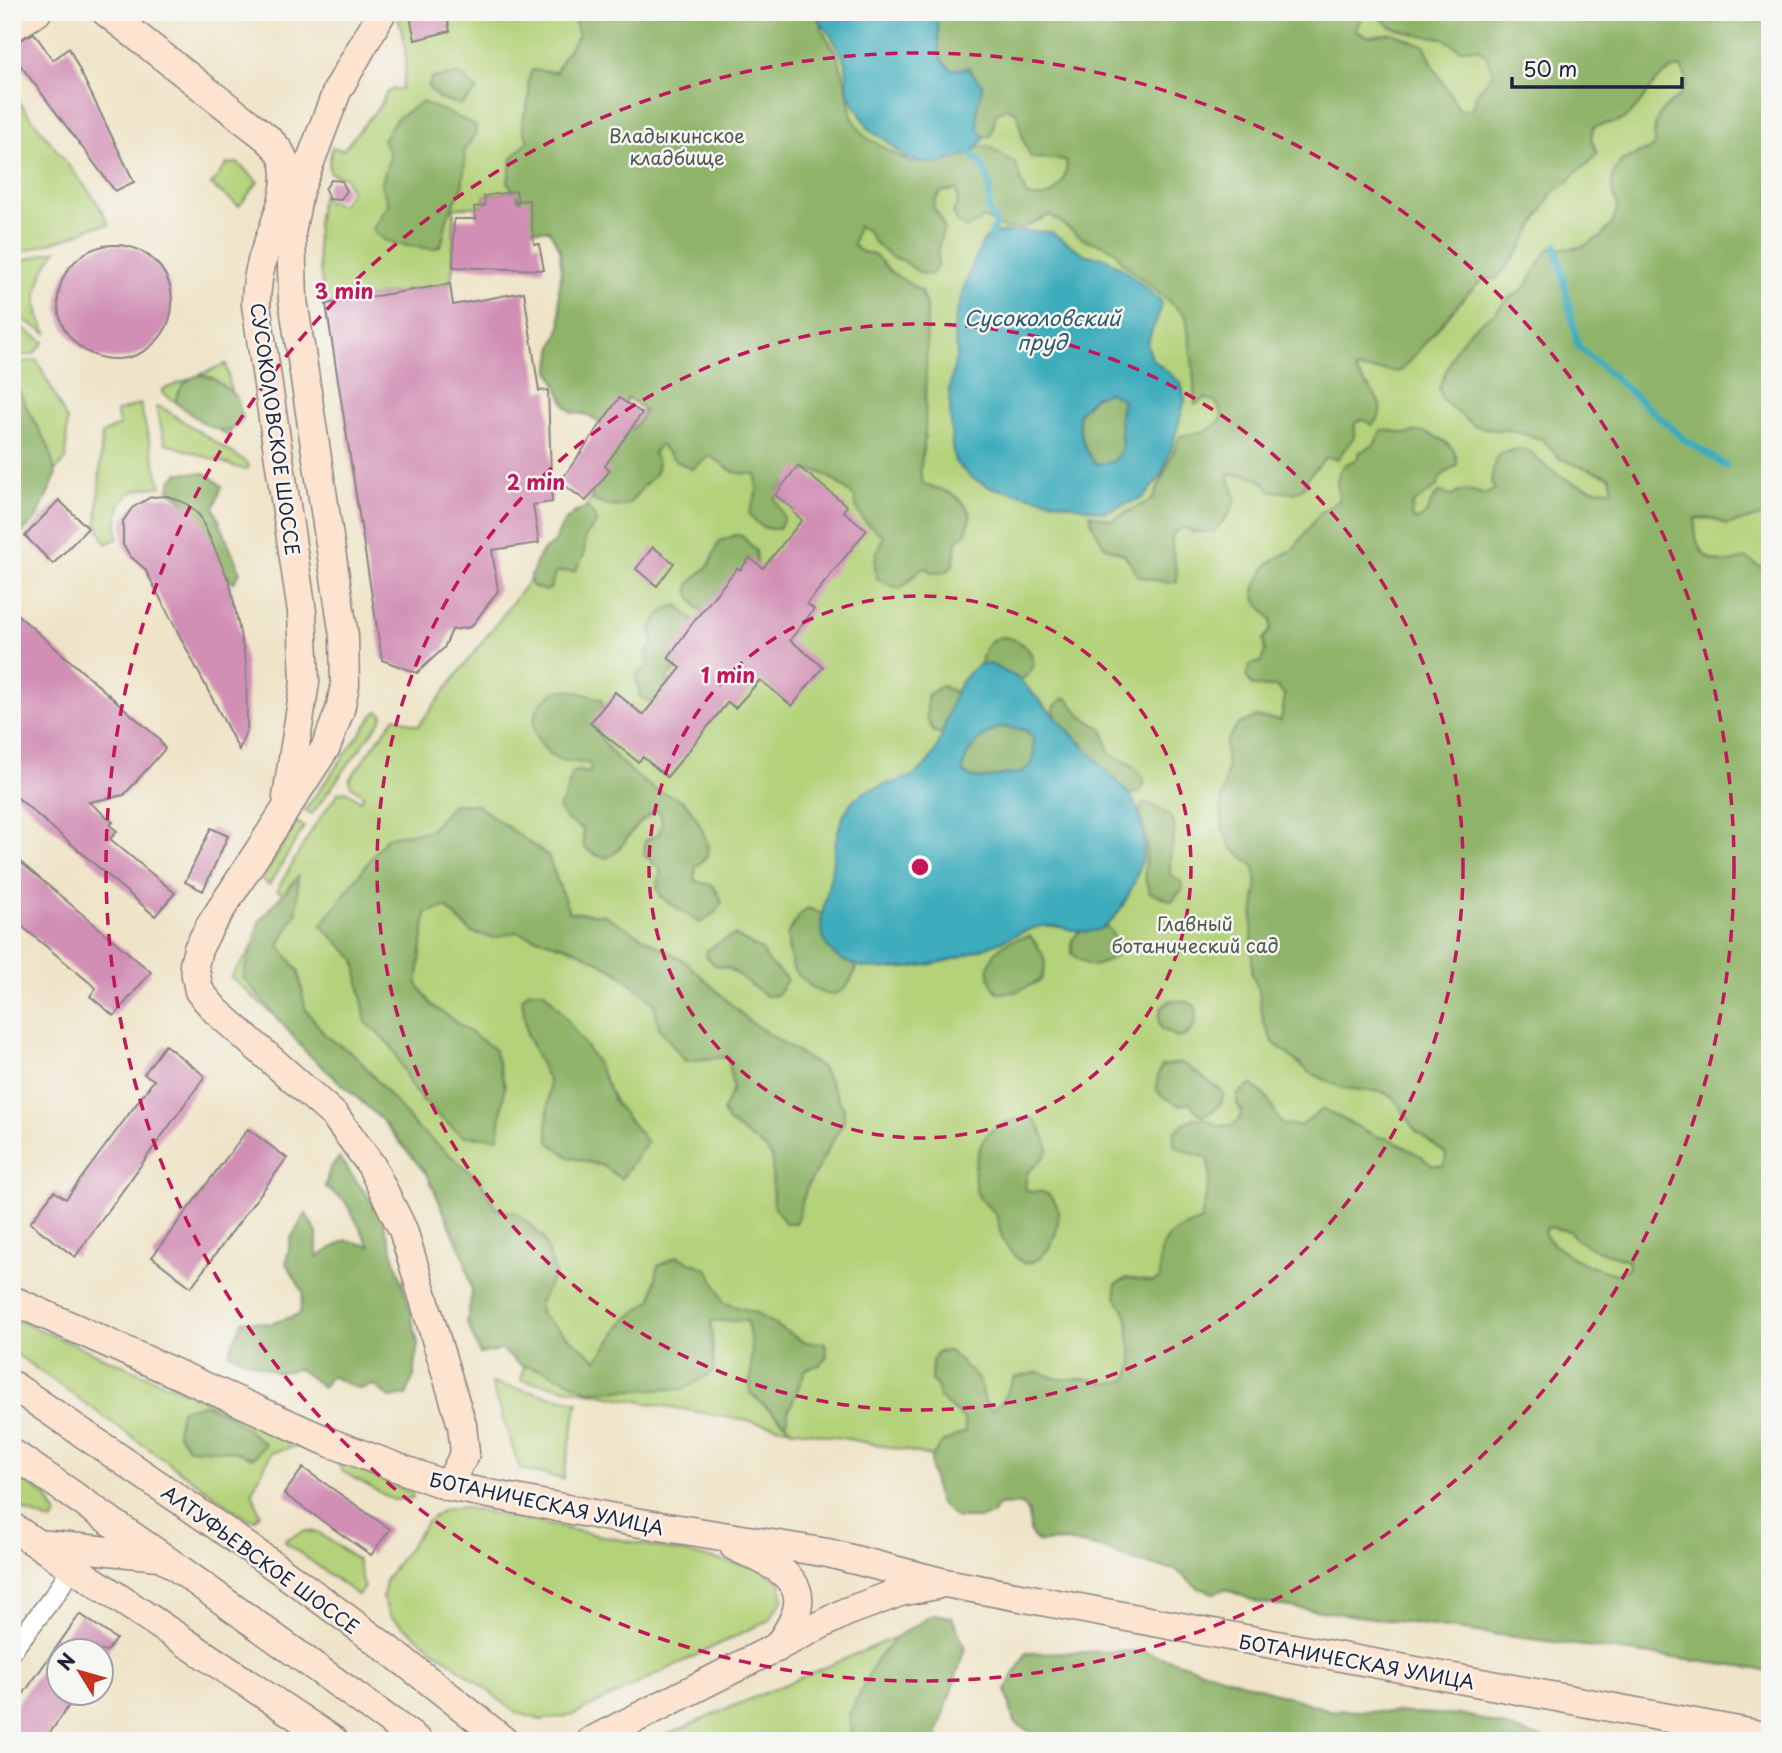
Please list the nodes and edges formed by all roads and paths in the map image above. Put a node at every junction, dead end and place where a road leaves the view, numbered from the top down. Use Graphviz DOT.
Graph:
graph roads {
  1 [pos="37,12"];
  2 [pos="106,12"];
  3 [pos="382,12"];
  4 [pos="12,27"];
  5 [pos="324,124"];
  6 [pos="267,138"];
  7 [pos="293,299"];
  8 [pos="256,305"];
  9 [pos="286,807"];
  10 [pos="12,1300"];
  11 [pos="12,1384"];
  12 [pos="12,1453"];
  13 [pos="448,1486"];
  14 [pos="12,1527"];
  15 [pos="712,1536"];
  16 [pos="36,1544"];
  17 [pos="161,1556"];
  18 [pos="72,1567"];
  19 [pos="946,1583"];
  20 [pos="777,1648"];
  21 [pos="12,1650"];
  22 [pos="1770,1737"];
  23 [pos="334,1741"];
  24 [pos="418,1741"];
  25 [pos="504,1741"];
  26 [pos="591,1741"];
  1 -- 4 [label="main road"];
  2 -- 6 [label="main road, СУСОКОЛОВСКОЕ ШОССЕ"];
  3 -- 5 [label="main road, СУСОКОЛОВСКОЕ ШОССЕ"];
  5 -- 6 [label="main road"];
  5 -- 7 [label="main road, СУСОКОЛОВСКОЕ ШОССЕ"];
  6 -- 8 [label="main road, СУСОКОЛОВСКОЕ ШОССЕ"];
  7 -- 8 [label="main road"];
  7 -- 9 [label="main road, СУСОКОЛОВСКОЕ ШОССЕ"];
  8 -- 9 [label="main road, СУСОКОЛОВСКОЕ ШОССЕ"];
  9 -- 13 [label="main road, СУСОКОЛОВСКОЕ ШОССЕ"];
  10 -- 13 [label="main road, БОТАНИЧЕСКАЯ УЛИЦА"];
  11 -- 25 [label="main road, АЛТУФЬЕВСКОЕ ШОССЕ"];
  12 -- 17 [label="main road"];
  13 -- 15 [label="main road, БОТАНИЧЕСКАЯ УЛИЦА"];
  14 -- 16 [label="main road"];
  15 -- 19 [label="main road, БОТАНИЧЕСКАЯ УЛИЦА"];
  15 -- 20 [label="main road"];
  16 -- 17 [label="main road"];
  16 -- 18 [label="main road"];
  17 -- 24 [label="main road"];
  18 -- 21 [label="street"];
  18 -- 23 [label="main road"];
  19 -- 20 [label="main road, БОТАНИЧЕСКАЯ УЛИЦА"];
  19 -- 22 [label="main road, БОТАНИЧЕСКАЯ УЛИЦА"];
  20 -- 26 [label="main road, БОТАНИЧЕСКАЯ УЛИЦА"];
}
